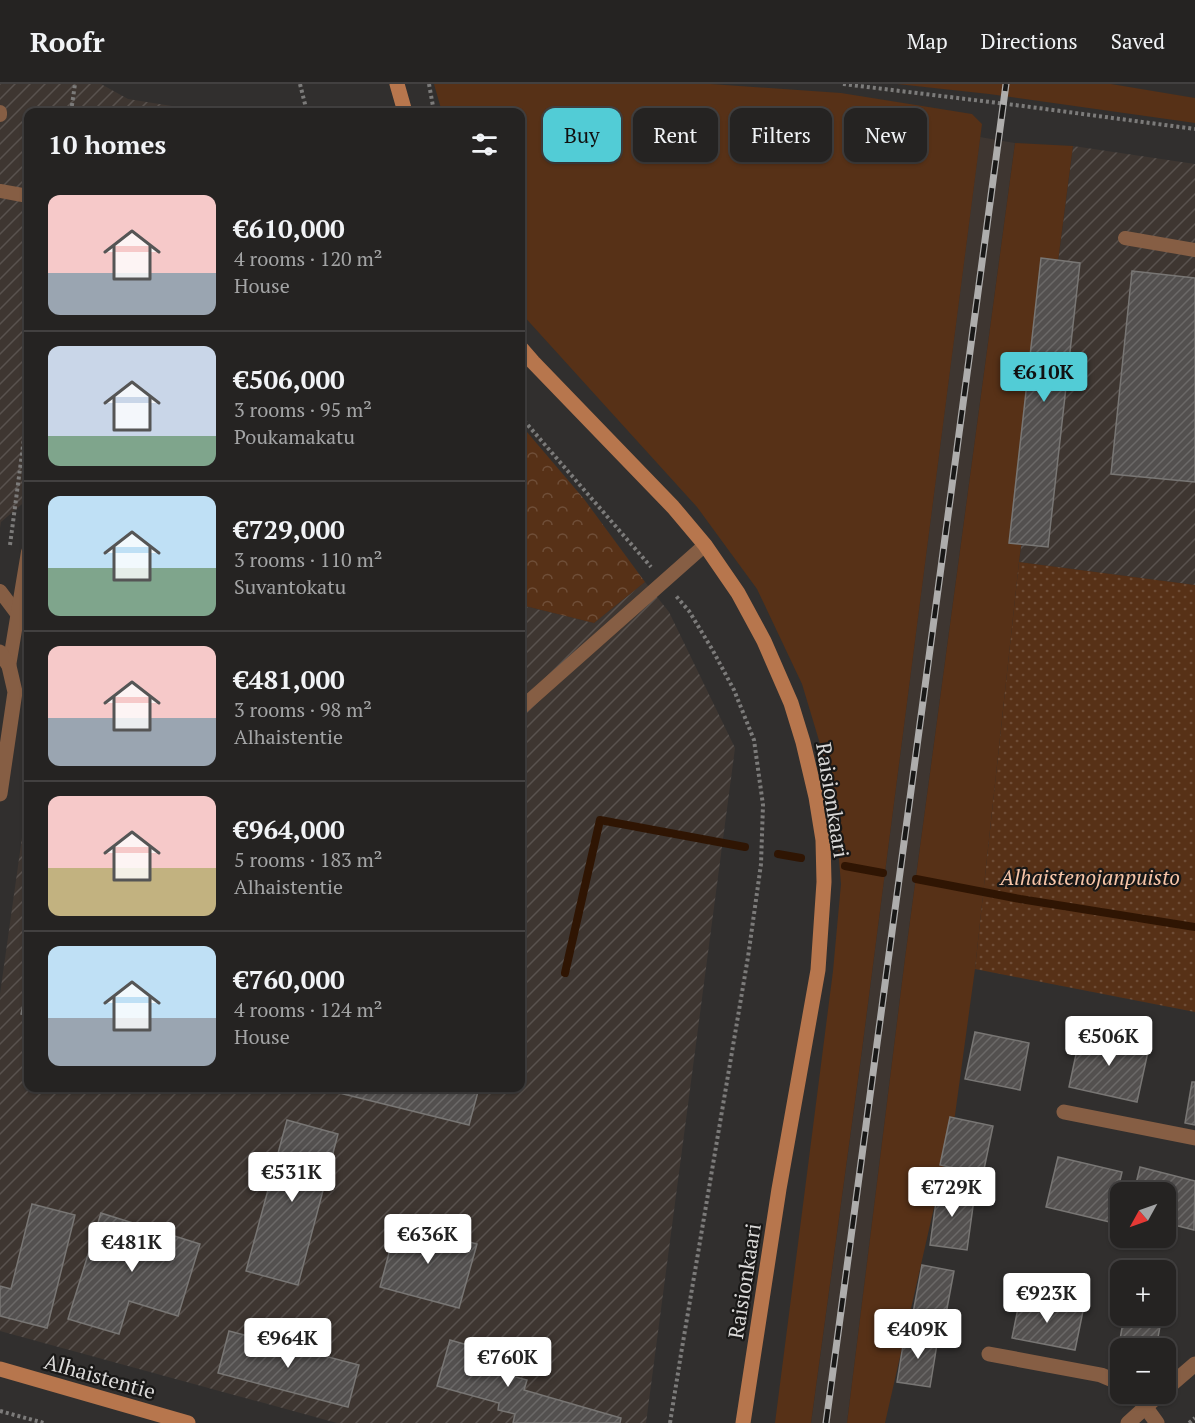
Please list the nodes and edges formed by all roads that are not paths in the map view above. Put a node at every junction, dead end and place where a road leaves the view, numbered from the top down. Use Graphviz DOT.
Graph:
graph roads {
  1 [pos="397,84"];
  2 [pos="404,108"];
  3 [pos="0,191"];
  4 [pos="24,195"];
  5 [pos="1125,238"];
  6 [pos="1195,250"];
  7 [pos="525,353"];
  8 [pos="705,545"];
  9 [pos="24,577"];
  10 [pos="0,591"];
  11 [pos="18,615"];
  12 [pos="0,652"];
  13 [pos="9,666"];
  14 [pos="525,705"];
  15 [pos="4,745"];
  16 [pos="0,794"];
  17 [pos="1064,1112"];
  18 [pos="1195,1138"];
  19 [pos="989,1354"];
  20 [pos="1195,1364"];
  21 [pos="0,1369"];
  22 [pos="1110,1379"];
  23 [pos="1176,1380"];
  24 [pos="1148,1404"];
  25 [pos="1146,1406"];
  26 [pos="188,1423"];
  27 [pos="743,1423"];
  28 [pos="1128,1423"];
  29 [pos="1157,1423"];
  1 -- 2 [label="main road"];
  3 -- 4 [label="lane"];
  5 -- 6 [label="lane"];
  7 -- 8 [label="main road, Raisionkaari"];
  8 -- 14 [label="lane"];
  8 -- 27 [label="main road, Raisionkaari"];
  9 -- 11 [label="lane"];
  10 -- 11 [label="lane"];
  11 -- 13 [label="lane"];
  12 -- 13 [label="street"];
  13 -- 15 [label="street"];
  15 -- 16 [label="street"];
  17 -- 18 [label="street"];
  19 -- 22 [label="street"];
  20 -- 23 [label="street"];
  21 -- 26 [label="main road, Alhaistentie"];
  24 -- 25 [label="street"];
  25 -- 28 [label="street"];
  25 -- 29 [label="street"];
}
